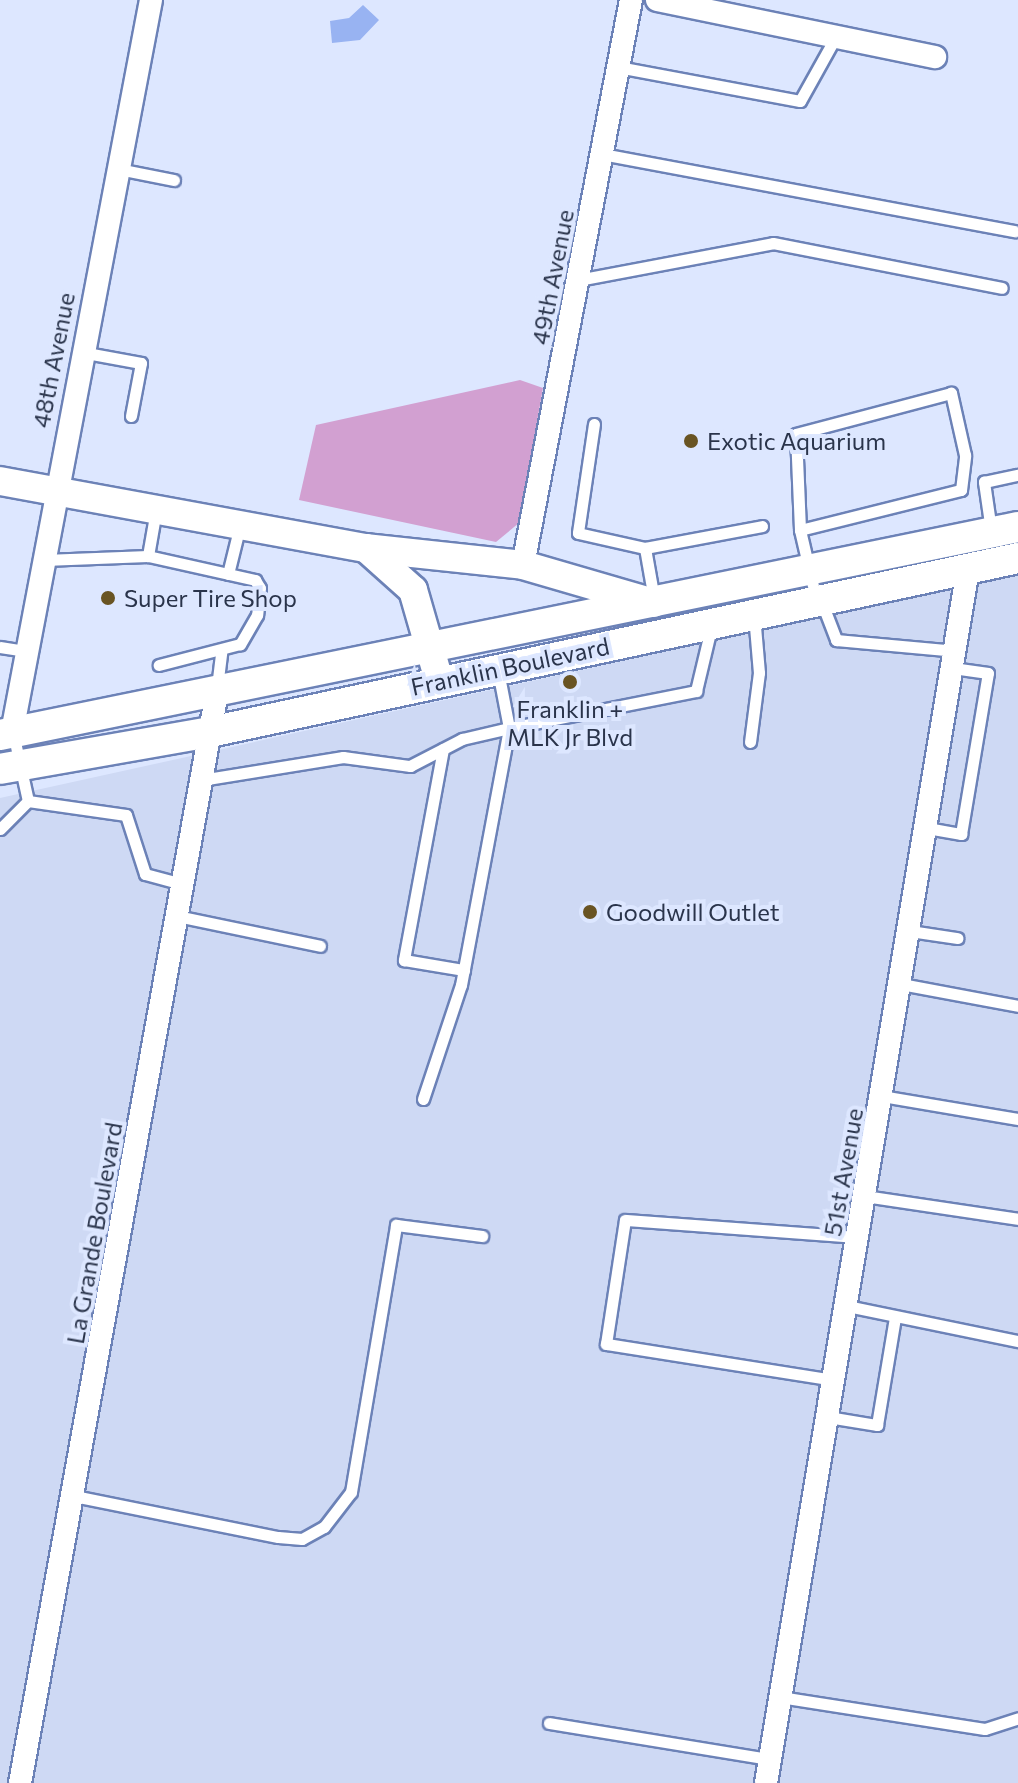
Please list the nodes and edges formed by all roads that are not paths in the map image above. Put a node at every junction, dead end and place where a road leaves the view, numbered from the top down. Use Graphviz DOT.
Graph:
graph roads {
  1 [pos="151,0"];
  2 [pos="631,0"];
  3 [pos="657,0"];
  4 [pos="834,40"];
  5 [pos="935,57"];
  6 [pos="618,67"];
  7 [pos="602,154"];
  8 [pos="118,169"];
  9 [pos="174,180"];
  10 [pos="1015,231"];
  11 [pos="578,280"];
  12 [pos="1002,288"];
  13 [pos="81,352"];
  14 [pos="131,416"];
  15 [pos="594,424"];
  16 [pos="1018,475"];
  17 [pos="0,481"];
  18 [pos="54,491"];
  19 [pos="156,510"];
  20 [pos="240,525"];
  21 [pos="762,526"];
  22 [pos="800,530"];
  23 [pos="1005,530"];
  24 [pos="365,548"];
  25 [pos="645,548"];
  26 [pos="148,556"];
  27 [pos="42,560"];
  28 [pos="994,563"];
  29 [pos="523,565"];
  30 [pos="228,574"];
  31 [pos="815,587"];
  32 [pos="655,603"];
  33 [pos="753,614"];
  34 [pos="712,623"];
  35 [pos="0,647"];
  36 [pos="26,651"];
  37 [pos="432,651"];
  38 [pos="221,652"];
  39 [pos="956,659"];
  40 [pos="159,665"];
  41 [pos="498,668"];
  42 [pos="439,680"];
  43 [pos="217,692"];
  44 [pos="509,728"];
  45 [pos="210,732"];
  46 [pos="6,733"];
  47 [pos="750,742"];
  48 [pos="443,749"];
  49 [pos="12,767"];
  50 [pos="201,780"];
  51 [pos="28,801"];
  52 [pos="927,828"];
  53 [pos="0,829"];
  54 [pos="183,884"];
  55 [pos="177,916"];
  56 [pos="910,931"];
  57 [pos="957,938"];
  58 [pos="320,946"];
  59 [pos="464,970"];
  60 [pos="901,984"];
  61 [pos="1018,1006"];
  62 [pos="882,1096"];
  63 [pos="423,1099"];
  64 [pos="1018,1119"];
  65 [pos="865,1196"];
  66 [pos="1018,1219"];
  67 [pos="482,1236"];
  68 [pos="858,1237"];
  69 [pos="847,1306"];
  70 [pos="895,1317"];
  71 [pos="1018,1341"];
  72 [pos="834,1380"];
  73 [pos="828,1417"];
  74 [pos="74,1496"];
  75 [pos="780,1697"];
  76 [pos="1018,1718"];
  77 [pos="549,1723"];
  78 [pos="770,1759"];
  79 [pos="20,1783"];
  80 [pos="766,1783"];
  1 -- 8 [label="street, 48th Avenue"];
  2 -- 6 [label="street, 49th Avenue"];
  3 -- 4 [label="street"];
  4 -- 5 [label="street"];
  4 -- 6 [label="lane"];
  6 -- 7 [label="street, 49th Avenue"];
  7 -- 10 [label="lane"];
  7 -- 11 [label="street, 49th Avenue"];
  8 -- 9 [label="lane"];
  8 -- 13 [label="street, 48th Avenue"];
  11 -- 12 [label="lane"];
  11 -- 29 [label="street, 49th Avenue"];
  13 -- 14 [label="lane"];
  13 -- 18 [label="street, 48th Avenue"];
  15 -- 25 [label="lane"];
  16 -- 23 [label="lane"];
  17 -- 18 [label="street"];
  18 -- 19 [label="street"];
  18 -- 27 [label="street, 48th Avenue"];
  19 -- 20 [label="street"];
  19 -- 26 [label="lane"];
  20 -- 24 [label="street"];
  20 -- 30 [label="lane"];
  21 -- 25 [label="lane"];
  22 -- 22 [label="lane"];
  22 -- 31 [label="lane"];
  23 -- 28 [label="lane"];
  23 -- 31 [label="main road, Franklin Boulevard"];
  24 -- 29 [label="street"];
  24 -- 37 [label="street"];
  25 -- 32 [label="lane"];
  26 -- 27 [label="lane"];
  26 -- 30 [label="lane"];
  27 -- 36 [label="street, 48th Avenue"];
  28 -- 31 [label="main road, Franklin Boulevard"];
  28 -- 39 [label="street, 51st Avenue"];
  29 -- 32 [label="street"];
  30 -- 38 [label="lane"];
  31 -- 32 [label="main road, Franklin Boulevard"];
  31 -- 33 [label="main road, Franklin Boulevard"];
  31 -- 34 [label="main road"];
  31 -- 39 [label="lane"];
  32 -- 37 [label="main road, Franklin Boulevard"];
  33 -- 34 [label="main road, Franklin Boulevard"];
  33 -- 47 [label="lane"];
  34 -- 41 [label="main road, Franklin Boulevard"];
  34 -- 44 [label="lane"];
  35 -- 36 [label="lane"];
  36 -- 46 [label="street, 48th Avenue"];
  37 -- 42 [label="street"];
  37 -- 43 [label="main road, Franklin Boulevard"];
  38 -- 40 [label="lane"];
  38 -- 43 [label="lane"];
  39 -- 52 [label="street, 51st Avenue"];
  39 -- 52 [label="lane"];
  41 -- 42 [label="main road, Franklin Boulevard"];
  41 -- 44 [label="lane"];
  42 -- 45 [label="main road, Franklin Boulevard"];
  43 -- 45 [label="street, La Grande Boulevard"];
  43 -- 46 [label="main road, Franklin Boulevard"];
  44 -- 48 [label="lane"];
  44 -- 59 [label="lane"];
  45 -- 49 [label="main road, Franklin Boulevard"];
  45 -- 50 [label="street, La Grande Boulevard"];
  46 -- 49 [label="lane"];
  48 -- 50 [label="lane"];
  48 -- 59 [label="lane"];
  49 -- 51 [label="lane"];
  50 -- 54 [label="street, La Grande Boulevard"];
  51 -- 53 [label="lane"];
  51 -- 54 [label="lane"];
  52 -- 56 [label="street, 51st Avenue"];
  54 -- 55 [label="street, La Grande Boulevard"];
  55 -- 58 [label="lane"];
  55 -- 74 [label="street, La Grande Boulevard"];
  56 -- 57 [label="lane"];
  56 -- 60 [label="street, 51st Avenue"];
  59 -- 63 [label="lane"];
  60 -- 61 [label="lane"];
  60 -- 62 [label="street, 51st Avenue"];
  62 -- 64 [label="lane"];
  62 -- 65 [label="street, 51st Avenue"];
  65 -- 66 [label="lane"];
  65 -- 68 [label="street, 51st Avenue"];
  67 -- 74 [label="lane"];
  68 -- 69 [label="street, 51st Avenue"];
  68 -- 72 [label="lane"];
  69 -- 70 [label="lane"];
  69 -- 72 [label="street, 51st Avenue"];
  70 -- 71 [label="lane"];
  70 -- 73 [label="lane"];
  72 -- 73 [label="street, 51st Avenue"];
  73 -- 75 [label="street, 51st Avenue"];
  74 -- 79 [label="street, La Grande Boulevard"];
  75 -- 76 [label="lane"];
  75 -- 78 [label="street, 51st Avenue"];
  77 -- 78 [label="lane"];
  78 -- 80 [label="street, 51st Avenue"];
}
